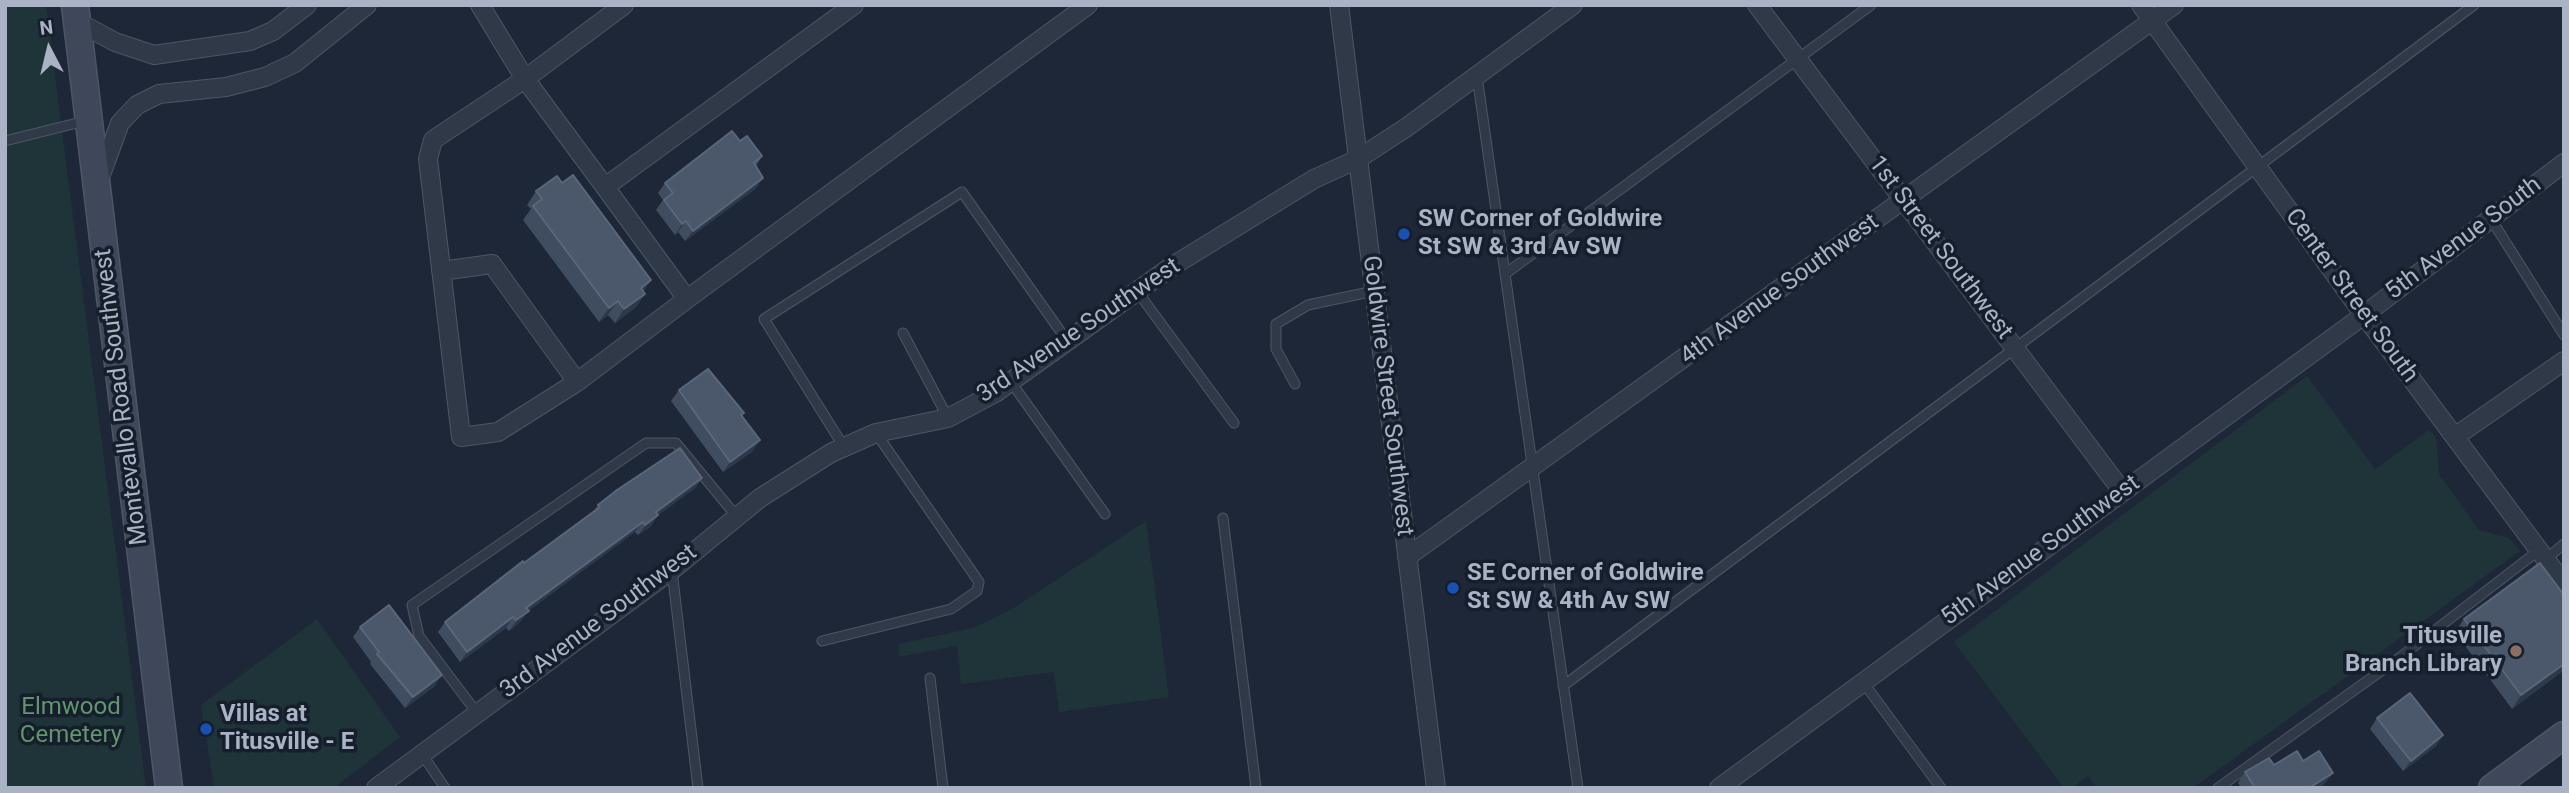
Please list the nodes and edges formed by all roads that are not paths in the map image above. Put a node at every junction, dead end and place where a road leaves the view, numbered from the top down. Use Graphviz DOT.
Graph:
graph roads {
  1 [pos="307,5"];
  2 [pos="367,5"];
  3 [pos="480,5"];
  4 [pos="624,5"];
  5 [pos="854,5"];
  6 [pos="1088,5"];
  7 [pos="1339,5"];
  8 [pos="1573,5"];
  9 [pos="1757,5"];
  10 [pos="1871,5"];
  11 [pos="2141,5"];
  12 [pos="2174,5"];
  13 [pos="2474,5"];
  14 [pos="76,13"];
  15 [pos="2152,21"];
  16 [pos="1798,59"];
  17 [pos="1477,76"];
  18 [pos="525,79"];
  19 [pos="89,121"];
  20 [pos="5,141"];
  21 [pos="1358,159"];
  22 [pos="2564,163"];
  23 [pos="2257,168"];
  24 [pos="96,187"];
  25 [pos="606,187"];
  26 [pos="1903,200"];
  27 [pos="2491,219"];
  28 [pos="441,271"];
  29 [pos="1505,274"];
  30 [pos="1137,291"];
  31 [pos="1374,291"];
  32 [pos="687,299"];
  33 [pos="2364,315"];
  34 [pos="903,333"];
  35 [pos="2564,335"];
  36 [pos="1068,342"];
  37 [pos="2015,349"];
  38 [pos="2564,361"];
  39 [pos="577,382"];
  40 [pos="1011,382"];
  41 [pos="1295,384"];
  42 [pos="948,418"];
  43 [pos="1234,423"];
  44 [pos="876,433"];
  45 [pos="2455,436"];
  46 [pos="844,447"];
  47 [pos="1533,470"];
  48 [pos="2122,491"];
  49 [pos="1105,514"];
  50 [pos="737,517"];
  51 [pos="1223,518"];
  52 [pos="2564,544"];
  53 [pos="2542,555"];
  54 [pos="1408,558"];
  55 [pos="672,570"];
  56 [pos="2564,584"];
  57 [pos="822,641"];
  58 [pos="930,678"];
  59 [pos="1863,682"];
  60 [pos="1563,686"];
  61 [pos="477,713"];
  62 [pos="2564,735"];
  63 [pos="422,754"];
  64 [pos="169,788"];
  65 [pos="376,788"];
  66 [pos="445,788"];
  67 [pos="698,788"];
  68 [pos="943,788"];
  69 [pos="1256,788"];
  70 [pos="1436,788"];
  71 [pos="1578,788"];
  72 [pos="1719,788"];
  73 [pos="1941,788"];
  74 [pos="2218,788"];
  75 [pos="2492,788"];
  1 -- 14 [label="street"];
  2 -- 24 [label="street"];
  3 -- 18 [label="street"];
  4 -- 18 [label="street"];
  5 -- 25 [label="street"];
  6 -- 32 [label="street"];
  7 -- 21 [label="street, Goldwire Street Southwest"];
  8 -- 17 [label="street, 3rd Avenue Southwest"];
  9 -- 16 [label="street, 1st Street Southwest"];
  10 -- 16 [label="lane"];
  11 -- 15 [label="street, Center Street South"];
  12 -- 15 [label="street, 4th Avenue Southwest"];
  13 -- 23 [label="lane"];
  14 -- 19 [label="main road, Montevallo Road Southwest"];
  15 -- 23 [label="street, Center Street South"];
  15 -- 26 [label="street, 4th Avenue Southwest"];
  16 -- 26 [label="street, 1st Street Southwest"];
  16 -- 29 [label="lane"];
  17 -- 21 [label="street, 3rd Avenue Southwest"];
  17 -- 29 [label="lane"];
  18 -- 25 [label="street"];
  18 -- 28 [label="street"];
  19 -- 20 [label="lane"];
  19 -- 24 [label="main road, Montevallo Road Southwest"];
  21 -- 30 [label="street, 3rd Avenue Southwest"];
  21 -- 31 [label="street, Goldwire Street Southwest"];
  22 -- 27 [label="street, 5th Avenue South"];
  23 -- 33 [label="street, Center Street South"];
  23 -- 37 [label="lane"];
  24 -- 64 [label="main road, Montevallo Road Southwest"];
  25 -- 32 [label="street"];
  26 -- 37 [label="street, 1st Street Southwest"];
  26 -- 47 [label="street, 4th Avenue Southwest"];
  27 -- 33 [label="street, 5th Avenue South"];
  27 -- 35 [label="lane"];
  28 -- 39 [label="street"];
  28 -- 39 [label="street"];
  29 -- 47 [label="lane"];
  30 -- 36 [label="street, 3rd Avenue Southwest"];
  30 -- 43 [label="lane"];
  31 -- 41 [label="lane"];
  31 -- 54 [label="street, Goldwire Street Southwest"];
  32 -- 39 [label="street"];
  33 -- 45 [label="street, Center Street South"];
  33 -- 48 [label="street, 5th Avenue Southwest"];
  34 -- 42 [label="lane"];
  36 -- 40 [label="street, 3rd Avenue Southwest"];
  36 -- 46 [label="lane"];
  37 -- 48 [label="street, 1st Street Southwest"];
  37 -- 60 [label="lane"];
  38 -- 45 [label="street"];
  40 -- 42 [label="street, 3rd Avenue Southwest"];
  40 -- 49 [label="lane"];
  42 -- 44 [label="street, 3rd Avenue Southwest"];
  44 -- 46 [label="street, 3rd Avenue Southwest"];
  44 -- 57 [label="lane"];
  45 -- 53 [label="street, Center Street South"];
  46 -- 50 [label="street, 3rd Avenue Southwest"];
  47 -- 54 [label="street, 4th Avenue Southwest"];
  47 -- 60 [label="lane"];
  48 -- 59 [label="street, 5th Avenue Southwest"];
  50 -- 55 [label="street, 3rd Avenue Southwest"];
  50 -- 61 [label="lane"];
  51 -- 69 [label="lane"];
  52 -- 53 [label="lane"];
  53 -- 56 [label="street, Center Street South"];
  53 -- 74 [label="lane"];
  54 -- 70 [label="street, Goldwire Street Southwest"];
  55 -- 61 [label="street, 3rd Avenue Southwest"];
  55 -- 67 [label="lane"];
  58 -- 68 [label="lane"];
  59 -- 72 [label="street, 5th Avenue Southwest"];
  59 -- 73 [label="lane"];
  60 -- 71 [label="lane"];
  61 -- 63 [label="street, 3rd Avenue Southwest"];
  62 -- 75 [label="main road"];
  63 -- 65 [label="street, 3rd Avenue Southwest"];
  63 -- 66 [label="lane"];
}
